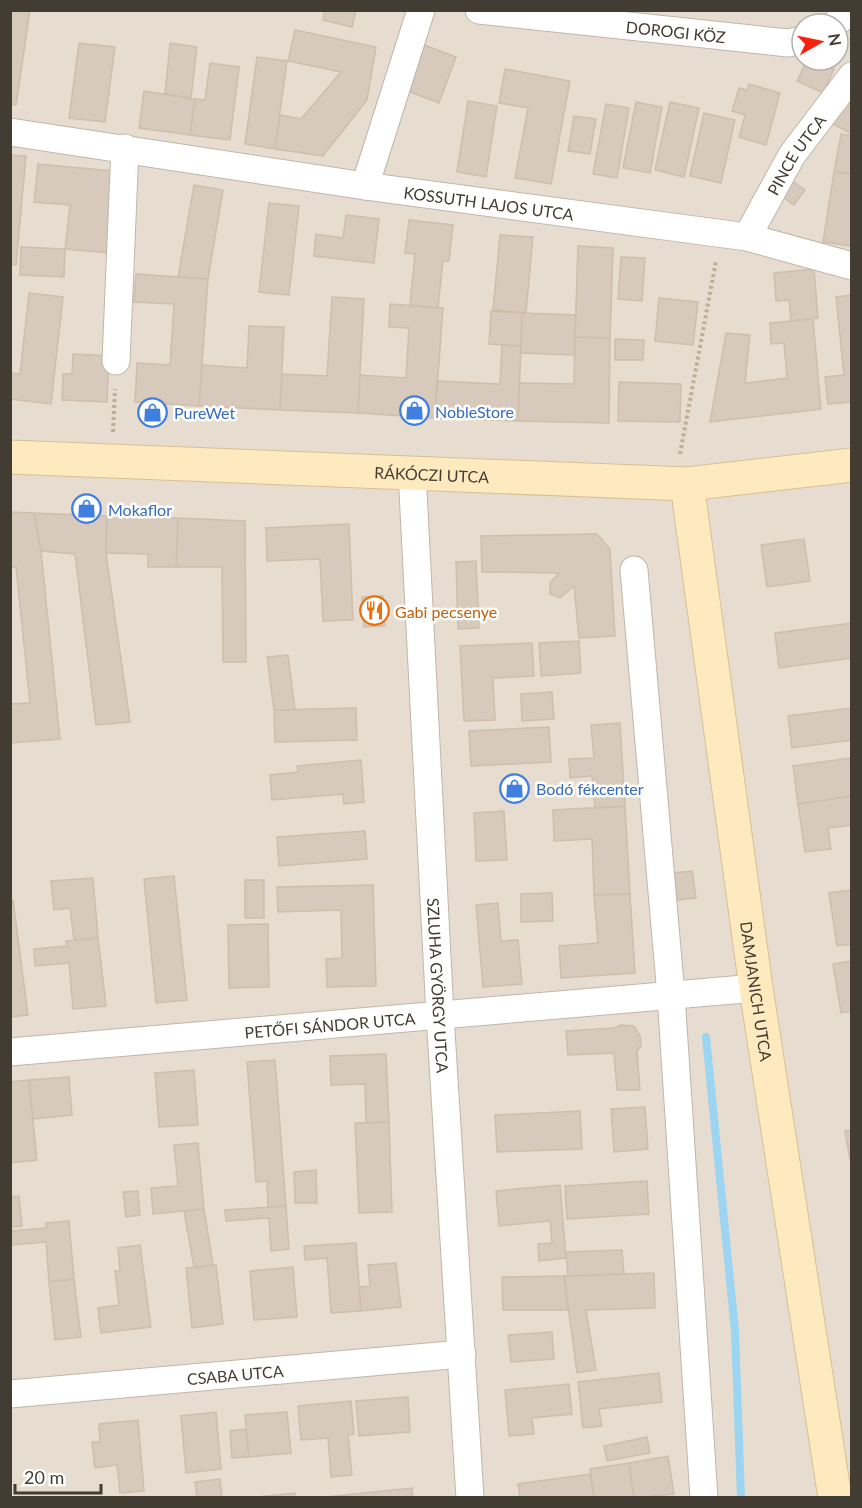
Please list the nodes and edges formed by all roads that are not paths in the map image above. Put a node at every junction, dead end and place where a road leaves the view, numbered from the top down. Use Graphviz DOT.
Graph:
graph roads {
  1 [pos="421,10"];
  2 [pos="479,10"];
  3 [pos="790,43"];
  4 [pos="852,76"];
  5 [pos="10,132"];
  6 [pos="125,148"];
  7 [pos="365,186"];
  8 [pos="747,237"];
  9 [pos="852,266"];
  10 [pos="116,361"];
  11 [pos="10,457"];
  12 [pos="852,465"];
  13 [pos="412,472"];
  14 [pos="680,484"];
  15 [pos="634,570"];
  16 [pos="756,988"];
  17 [pos="671,995"];
  18 [pos="440,1015"];
  19 [pos="10,1052"];
  20 [pos="462,1354"];
  21 [pos="10,1394"];
  22 [pos="470,1497"];
  23 [pos="704,1497"];
  24 [pos="835,1497"];
  1 -- 7 [label="street"];
  2 -- 3 [label="street, DOROGI KÖZ"];
  4 -- 8 [label="street, PINCE UTCA"];
  5 -- 6 [label="street, KOSSUTH LAJOS UTCA"];
  6 -- 7 [label="street, KOSSUTH LAJOS UTCA"];
  6 -- 10 [label="street"];
  7 -- 8 [label="street, KOSSUTH LAJOS UTCA"];
  8 -- 9 [label="street, KOSSUTH LAJOS UTCA"];
  11 -- 13 [label="street, RÁKÓCZI UTCA"];
  12 -- 14 [label="street, RÁKÓCZI UTCA"];
  13 -- 14 [label="street, RÁKÓCZI UTCA"];
  13 -- 18 [label="street, SZLUHA GYÖRGY UTCA"];
  14 -- 16 [label="street, DAMJANICH UTCA"];
  15 -- 17 [label="street"];
  16 -- 17 [label="street, PETŐFI SÁNDOR UTCA"];
  16 -- 24 [label="street, DAMJANICH UTCA"];
  17 -- 18 [label="street, PETŐFI SÁNDOR UTCA"];
  17 -- 23 [label="street"];
  18 -- 19 [label="street, PETŐFI SÁNDOR UTCA"];
  18 -- 20 [label="street, SZLUHA GYÖRGY UTCA"];
  20 -- 21 [label="street, CSABA UTCA"];
  20 -- 22 [label="street, SZLUHA GYÖRGY UTCA"];
}
